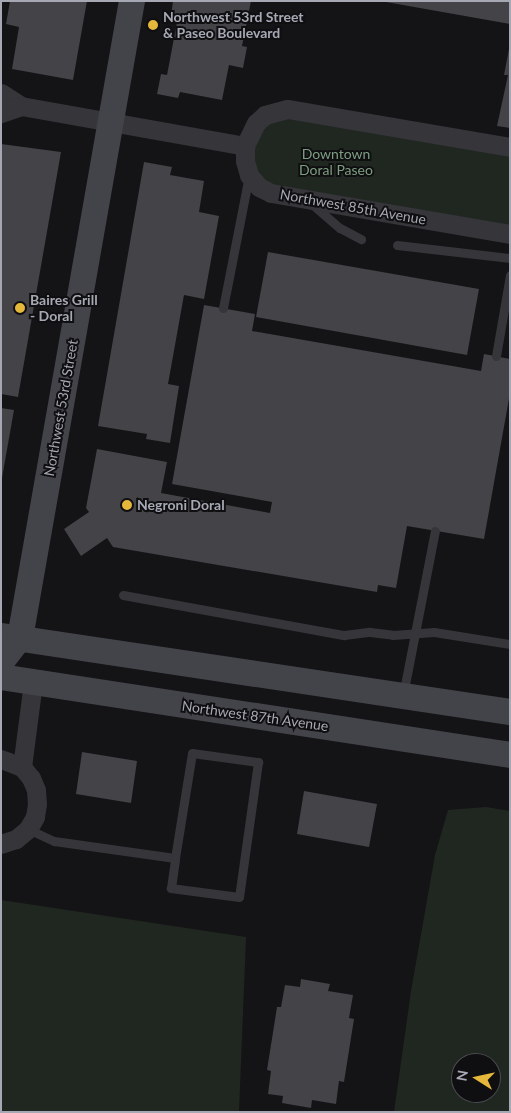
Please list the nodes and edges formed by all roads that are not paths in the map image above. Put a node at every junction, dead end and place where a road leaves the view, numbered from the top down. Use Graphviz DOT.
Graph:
graph roads {
  1 [pos="132,1"];
  2 [pos="1,93"];
  3 [pos="20,106"];
  4 [pos="1,113"];
  5 [pos="111,122"];
  6 [pos="245,146"];
  7 [pos="510,147"];
  8 [pos="249,175"];
  9 [pos="306,199"];
  10 [pos="510,234"];
  11 [pos="361,239"];
  12 [pos="397,245"];
  13 [pos="510,258"];
  14 [pos="510,275"];
  15 [pos="223,308"];
  16 [pos="496,356"];
  17 [pos="435,531"];
  18 [pos="123,595"];
  19 [pos="414,633"];
  20 [pos="10,637"];
  21 [pos="510,644"];
  22 [pos="1,662"];
  23 [pos="1,677"];
  24 [pos="33,682"];
  25 [pos="402,695"];
  26 [pos="510,712"];
  27 [pos="510,755"];
  28 [pos="1,759"];
  29 [pos="22,767"];
  30 [pos="28,829"];
  31 [pos="1,844"];
  32 [pos="175,858"];
  1 -- 5 [label="main road, Northwest 53rd Street"];
  2 -- 3 [label="street"];
  3 -- 4 [label="street"];
  3 -- 5 [label="street"];
  5 -- 6 [label="street"];
  5 -- 20 [label="main road, Northwest 53rd Street"];
  6 -- 7 [label="street"];
  6 -- 8 [label="street"];
  8 -- 9 [label="street, Northwest 85th Avenue"];
  8 -- 15 [label="lane"];
  9 -- 10 [label="street, Northwest 85th Avenue"];
  9 -- 11 [label="lane"];
  12 -- 13 [label="lane"];
  14 -- 16 [label="lane"];
  17 -- 19 [label="lane"];
  18 -- 19 [label="lane"];
  19 -- 21 [label="lane"];
  19 -- 25 [label="lane"];
  20 -- 22 [label="main road, Northwest 53rd Street"];
  20 -- 24 [label="main road, Northwest 53rd Street"];
  20 -- 25 [label="main road"];
  23 -- 24 [label="main road, Northwest 87th Avenue"];
  24 -- 27 [label="main road, Northwest 87th Avenue"];
  24 -- 29 [label="street"];
  25 -- 26 [label="main road"];
  28 -- 29 [label="street"];
  29 -- 30 [label="street"];
  30 -- 31 [label="street"];
  30 -- 32 [label="lane"];
  32 -- 32 [label="lane"];
}
